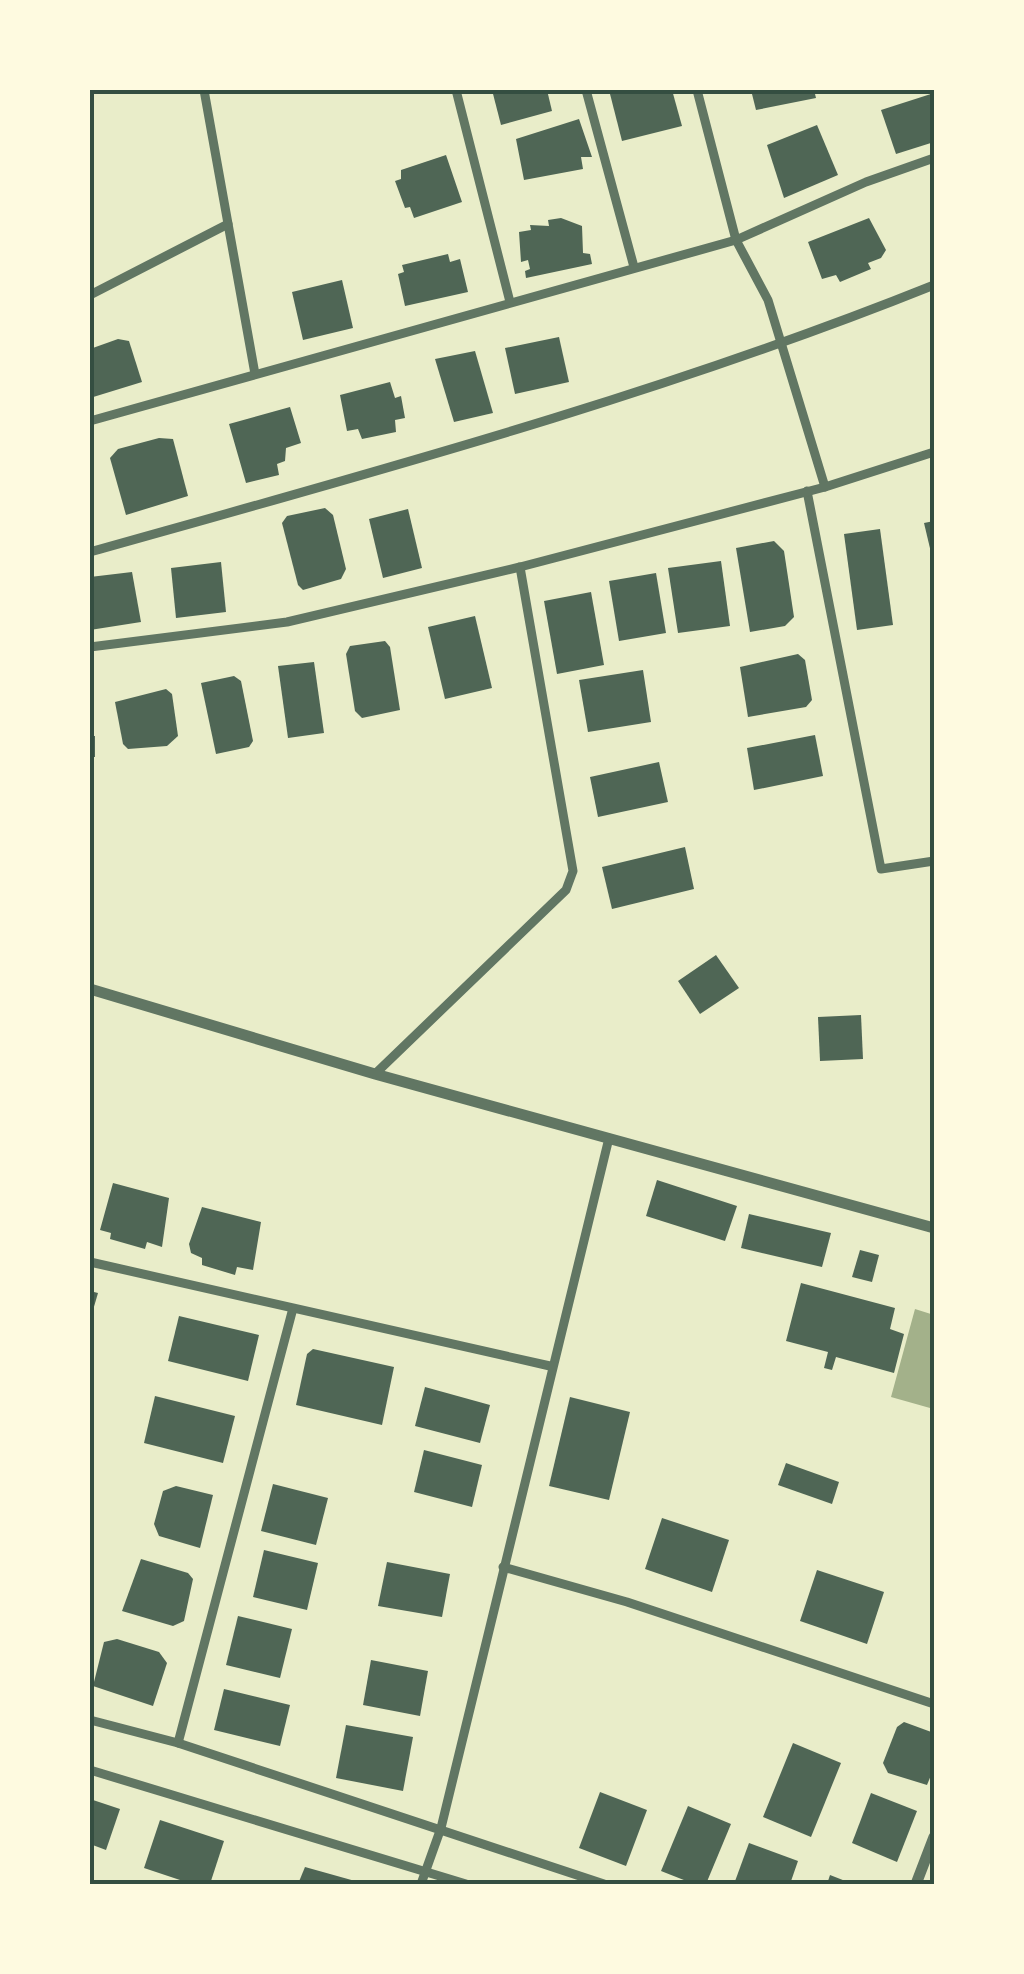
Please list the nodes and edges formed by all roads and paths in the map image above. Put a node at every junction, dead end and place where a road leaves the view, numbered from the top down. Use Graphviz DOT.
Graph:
graph roads {
  1 [pos="204,90"];
  2 [pos="456,90"];
  3 [pos="586,90"];
  4 [pos="697,90"];
  5 [pos="934,158"];
  6 [pos="228,224"];
  7 [pos="736,240"];
  8 [pos="634,267"];
  9 [pos="934,285"];
  10 [pos="90,295"];
  11 [pos="510,302"];
  12 [pos="782,346"];
  13 [pos="255,374"];
  14 [pos="90,421"];
  15 [pos="934,452"];
  16 [pos="825,487"];
  17 [pos="807,491"];
  18 [pos="90,552"];
  19 [pos="520,567"];
  20 [pos="90,648"];
  21 [pos="934,861"];
  22 [pos="90,989"];
  23 [pos="375,1074"];
  24 [pos="609,1138"];
  25 [pos="934,1228"];
  26 [pos="90,1262"];
  27 [pos="292,1312"];
  28 [pos="550,1366"];
  29 [pos="503,1567"];
  30 [pos="934,1704"];
  31 [pos="90,1720"];
  32 [pos="178,1744"];
  33 [pos="90,1770"];
  34 [pos="440,1828"];
  35 [pos="934,1838"];
  36 [pos="424,1872"];
  37 [pos="422,1884"];
  38 [pos="466,1884"];
  39 [pos="604,1884"];
  40 [pos="916,1884"];
  1 -- 6 [label="street"];
  2 -- 11 [label="street"];
  3 -- 8 [label="street"];
  4 -- 7 [label="street"];
  5 -- 7 [label="street"];
  6 -- 10 [label="street"];
  6 -- 13 [label="street"];
  7 -- 8 [label="street"];
  7 -- 12 [label="street"];
  8 -- 11 [label="street"];
  9 -- 12 [label="street"];
  11 -- 13 [label="street"];
  12 -- 16 [label="street"];
  12 -- 18 [label="street"];
  13 -- 14 [label="street"];
  15 -- 16 [label="street"];
  16 -- 17 [label="street"];
  17 -- 19 [label="street"];
  17 -- 21 [label="street"];
  19 -- 20 [label="street"];
  19 -- 23 [label="street"];
  22 -- 23 [label="street"];
  23 -- 24 [label="street"];
  24 -- 25 [label="street"];
  24 -- 28 [label="street"];
  26 -- 27 [label="street"];
  27 -- 28 [label="street"];
  27 -- 32 [label="street"];
  28 -- 29 [label="street"];
  29 -- 30 [label="street"];
  29 -- 34 [label="street"];
  31 -- 32 [label="street"];
  32 -- 34 [label="street"];
  33 -- 36 [label="street"];
  34 -- 36 [label="street"];
  34 -- 39 [label="street"];
  35 -- 40 [label="street"];
  36 -- 37 [label="street"];
  36 -- 38 [label="street"];
}
